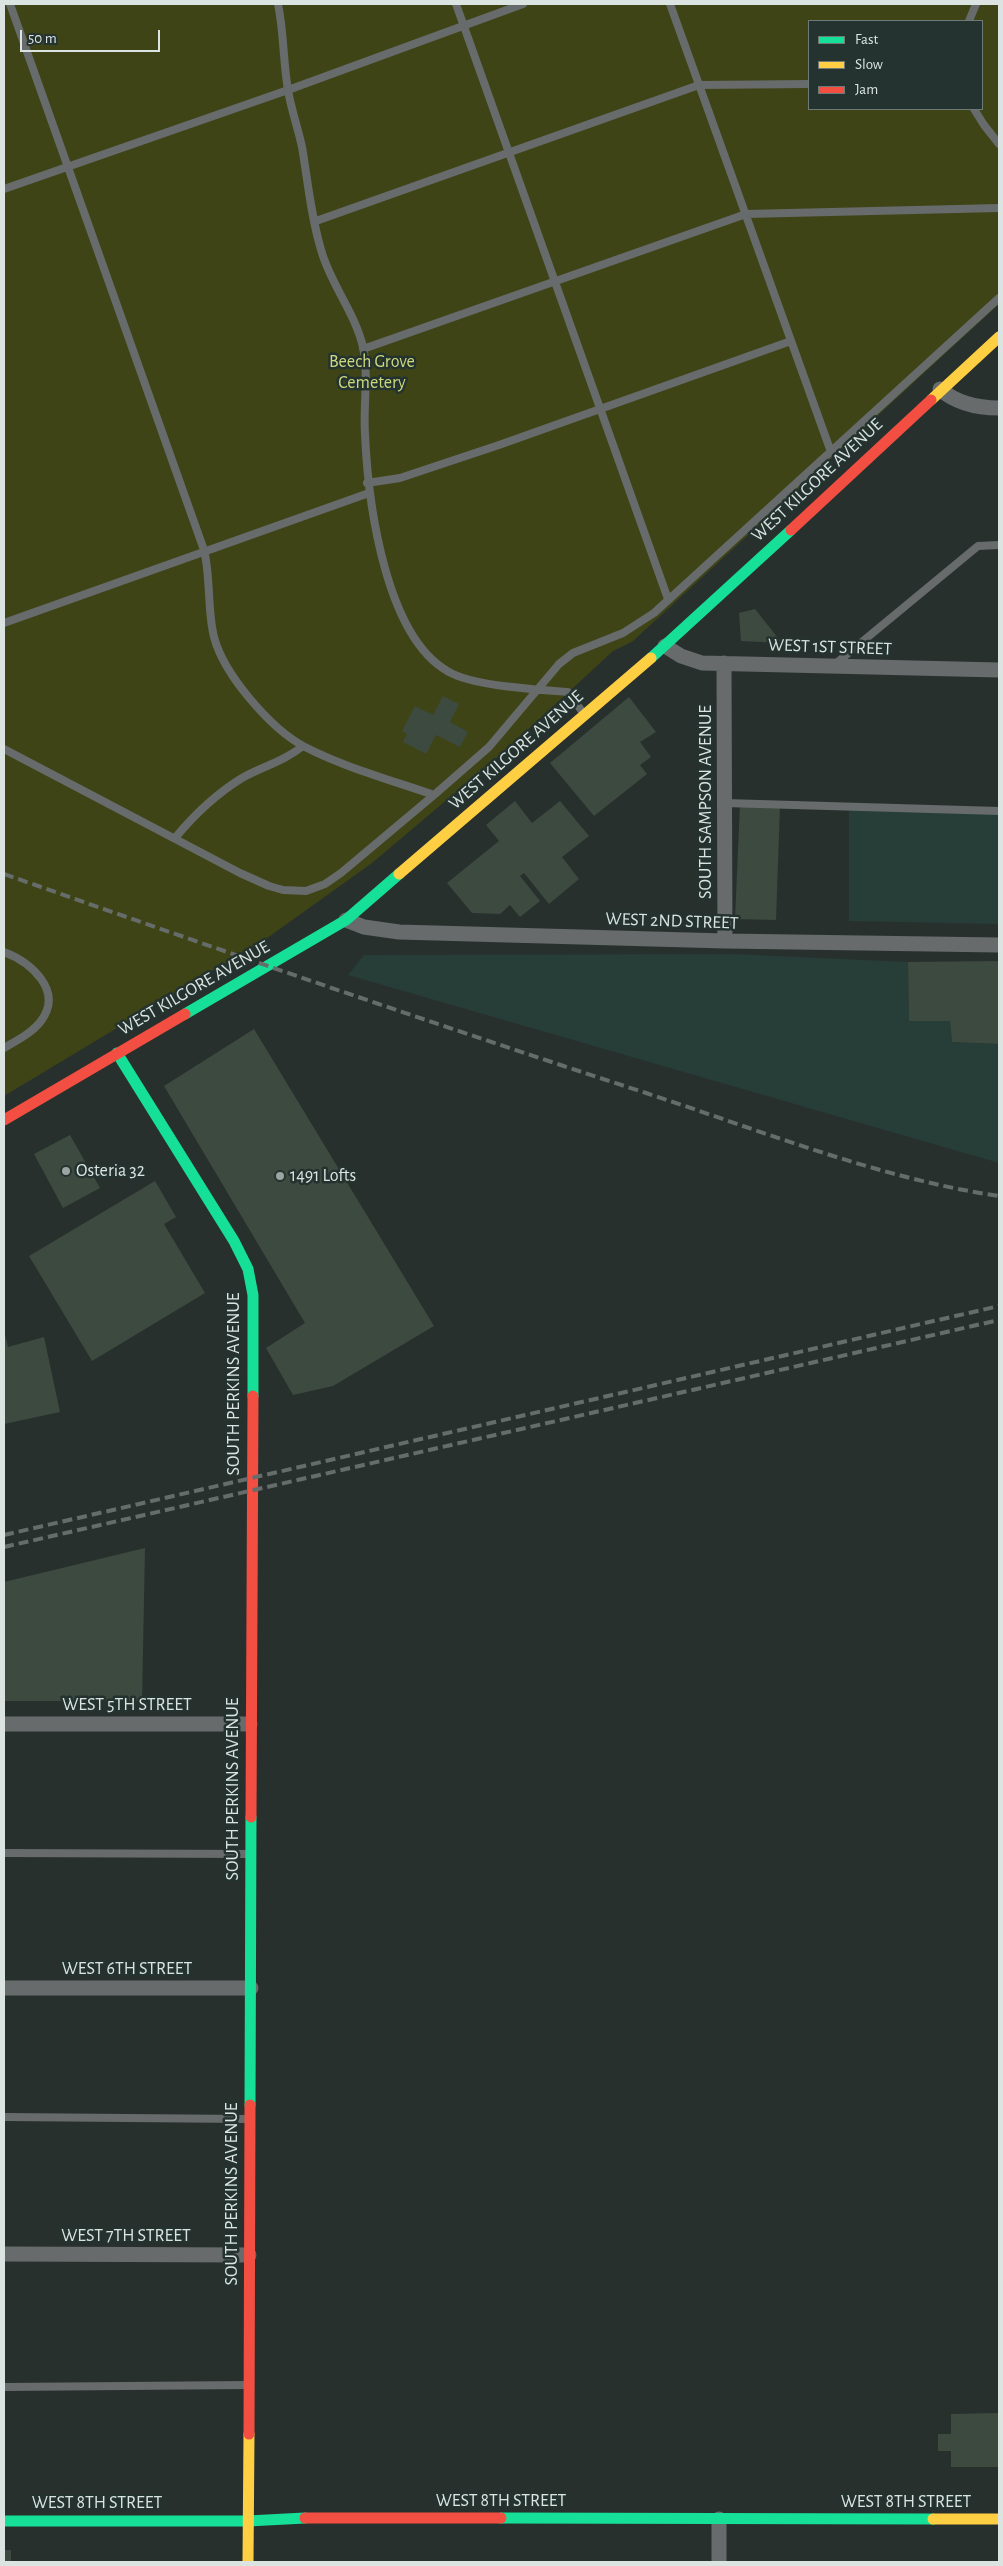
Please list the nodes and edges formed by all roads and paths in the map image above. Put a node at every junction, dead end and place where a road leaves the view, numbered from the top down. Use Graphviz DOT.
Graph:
graph roads {
  1 [pos="10,4"];
  2 [pos="278,4"];
  3 [pos="456,4"];
  4 [pos="523,4"];
  5 [pos="670,4"];
  6 [pos="976,4"];
  7 [pos="969,20"];
  8 [pos="463,25"];
  9 [pos="808,84"];
  10 [pos="699,85"];
  11 [pos="288,90"];
  12 [pos="975,110"];
  13 [pos="999,144"];
  14 [pos="509,153"];
  15 [pos="67,169"];
  16 [pos="4,189"];
  17 [pos="999,208"];
  18 [pos="746,214"];
  19 [pos="316,222"];
  20 [pos="555,281"];
  21 [pos="999,298"];
  22 [pos="999,337"];
  23 [pos="791,341"];
  24 [pos="364,348"];
  25 [pos="940,389"];
  26 [pos="600,408"];
  27 [pos="999,408"];
  28 [pos="831,452"];
  29 [pos="367,483"];
  30 [pos="369,493"];
  31 [pos="999,545"];
  32 [pos="204,550"];
  33 [pos="668,600"];
  34 [pos="4,623"];
  35 [pos="665,646"];
  36 [pos="724,663"];
  37 [pos="833,666"];
  38 [pos="999,670"];
  39 [pos="539,690"];
  40 [pos="585,714"];
  41 [pos="303,746"];
  42 [pos="4,749"];
  43 [pos="434,795"];
  44 [pos="725,803"];
  45 [pos="999,811"];
  46 [pos="175,838"];
  47 [pos="346,920"];
  48 [pos="725,941"];
  49 [pos="999,945"];
  50 [pos="4,952"];
  51 [pos="4,1048"];
  52 [pos="117,1053"];
  53 [pos="4,1120"];
  54 [pos="4,1724"];
  55 [pos="250,1724"];
  56 [pos="4,1853"];
  57 [pos="250,1854"];
  58 [pos="4,1988"];
  59 [pos="251,1988"];
  60 [pos="4,2117"];
  61 [pos="250,2119"];
  62 [pos="4,2254"];
  63 [pos="249,2255"];
  64 [pos="248,2385"];
  65 [pos="4,2387"];
  66 [pos="719,2519"];
  67 [pos="999,2519"];
  68 [pos="4,2520"];
  69 [pos="248,2521"];
  70 [pos="248,2562"];
  71 [pos="719,2562"];
  1 -- 15 [label="lane"];
  2 -- 11 [label="lane"];
  3 -- 8 [label="lane"];
  4 -- 8 [label="lane"];
  5 -- 10 [label="lane"];
  6 -- 7 [label="lane"];
  8 -- 11 [label="lane"];
  8 -- 14 [label="lane"];
  9 -- 10 [label="lane"];
  10 -- 14 [label="lane"];
  10 -- 18 [label="lane"];
  11 -- 15 [label="lane"];
  11 -- 19 [label="lane"];
  12 -- 13 [label="lane"];
  14 -- 19 [label="lane"];
  14 -- 20 [label="lane"];
  15 -- 16 [label="lane"];
  15 -- 32 [label="lane"];
  17 -- 18 [label="lane"];
  18 -- 20 [label="lane"];
  18 -- 23 [label="lane"];
  19 -- 24 [label="lane"];
  20 -- 24 [label="lane"];
  20 -- 26 [label="lane"];
  21 -- 28 [label="lane"];
  22 -- 25 [label="street, WEST KILGORE AVENUE"];
  23 -- 26 [label="lane"];
  23 -- 28 [label="lane"];
  24 -- 29 [label="lane"];
  25 -- 27 [label="street"];
  25 -- 35 [label="street, WEST KILGORE AVENUE"];
  26 -- 29 [label="lane"];
  26 -- 33 [label="lane"];
  28 -- 33 [label="lane"];
  29 -- 30 [label="lane"];
  30 -- 32 [label="lane"];
  30 -- 39 [label="lane"];
  31 -- 37 [label="lane"];
  32 -- 34 [label="lane"];
  32 -- 41 [label="lane"];
  33 -- 39 [label="lane"];
  35 -- 36 [label="street, WEST 1ST STREET"];
  35 -- 40 [label="street, WEST KILGORE AVENUE"];
  36 -- 37 [label="street, WEST 1ST STREET"];
  36 -- 44 [label="street, SOUTH SAMPSON AVENUE"];
  37 -- 38 [label="street, WEST 1ST STREET"];
  39 -- 40 [label="lane"];
  39 -- 43 [label="lane"];
  40 -- 47 [label="street, WEST KILGORE AVENUE"];
  41 -- 43 [label="lane"];
  41 -- 46 [label="lane"];
  42 -- 46 [label="lane"];
  43 -- 46 [label="lane"];
  44 -- 45 [label="lane"];
  44 -- 48 [label="street, SOUTH SAMPSON AVENUE"];
  47 -- 48 [label="street, WEST 2ND STREET"];
  47 -- 52 [label="street, WEST KILGORE AVENUE"];
  48 -- 49 [label="street, WEST 2ND STREET"];
  50 -- 51 [label="lane"];
  52 -- 53 [label="street, WEST KILGORE AVENUE"];
  52 -- 55 [label="street, SOUTH PERKINS AVENUE"];
  54 -- 55 [label="street, WEST 5TH STREET"];
  55 -- 57 [label="street, SOUTH PERKINS AVENUE"];
  56 -- 57 [label="lane"];
  57 -- 59 [label="street, SOUTH PERKINS AVENUE"];
  58 -- 59 [label="street, WEST 6TH STREET"];
  59 -- 61 [label="street, SOUTH PERKINS AVENUE"];
  60 -- 61 [label="lane"];
  61 -- 63 [label="street, SOUTH PERKINS AVENUE"];
  62 -- 63 [label="street, WEST 7TH STREET"];
  63 -- 64 [label="street, SOUTH PERKINS AVENUE"];
  64 -- 65 [label="lane"];
  64 -- 69 [label="street, SOUTH PERKINS AVENUE"];
  66 -- 67 [label="street, WEST 8TH STREET"];
  66 -- 69 [label="street, WEST 8TH STREET"];
  66 -- 71 [label="street"];
  68 -- 69 [label="street, WEST 8TH STREET"];
  69 -- 70 [label="street, SOUTH PERKINS AVENUE"];
}
